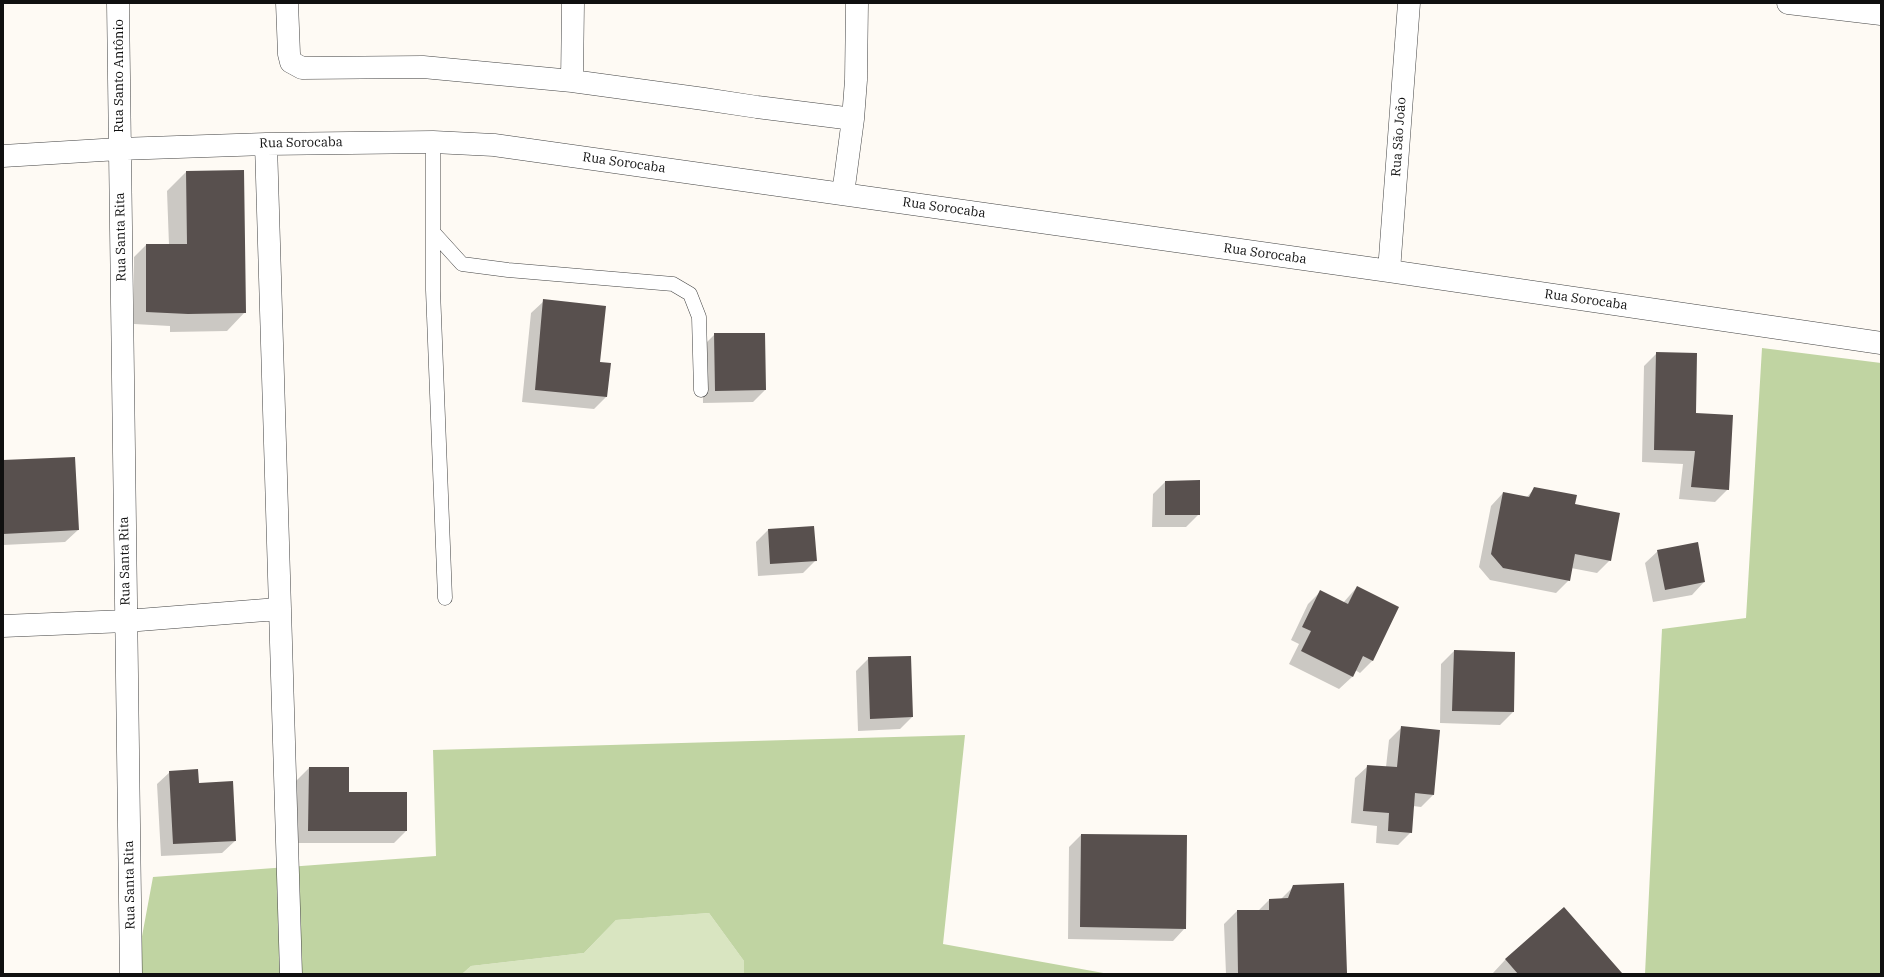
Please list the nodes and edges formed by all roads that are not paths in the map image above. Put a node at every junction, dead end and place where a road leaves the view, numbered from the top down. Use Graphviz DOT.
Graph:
graph roads {
  1 [pos="118,3"];
  2 [pos="287,3"];
  3 [pos="574,3"];
  4 [pos="857,3"];
  5 [pos="1409,3"];
  6 [pos="1788,3"];
  7 [pos="1881,14"];
  8 [pos="572,81"];
  9 [pos="853,119"];
  10 [pos="433,142"];
  11 [pos="266,144"];
  12 [pos="119,149"];
  13 [pos="3,156"];
  14 [pos="843,194"];
  15 [pos="433,232"];
  16 [pos="1389,271"];
  17 [pos="1881,343"];
  18 [pos="701,390"];
  19 [pos="445,598"];
  20 [pos="278,608"];
  21 [pos="126,621"];
  22 [pos="3,626"];
  23 [pos="131,974"];
  24 [pos="291,974"];
  1 -- 12 [label="street, Rua Santo Antônio"];
  2 -- 8 [label="street"];
  3 -- 8 [label="street"];
  4 -- 9 [label="street"];
  5 -- 16 [label="street, Rua São João"];
  6 -- 7 [label="street"];
  8 -- 9 [label="street"];
  9 -- 14 [label="street"];
  10 -- 11 [label="street, Rua Sorocaba"];
  10 -- 14 [label="street, Rua Sorocaba"];
  10 -- 15 [label="lane"];
  11 -- 12 [label="street, Rua Sorocaba"];
  11 -- 20 [label="street"];
  12 -- 13 [label="street, Rua Sorocaba"];
  12 -- 21 [label="street, Rua Santa Rita"];
  14 -- 16 [label="street, Rua Sorocaba"];
  15 -- 18 [label="lane"];
  15 -- 19 [label="lane"];
  16 -- 17 [label="street, Rua Sorocaba"];
  20 -- 21 [label="street"];
  20 -- 24 [label="street"];
  21 -- 22 [label="street"];
  21 -- 23 [label="street, Rua Santa Rita"];
}
